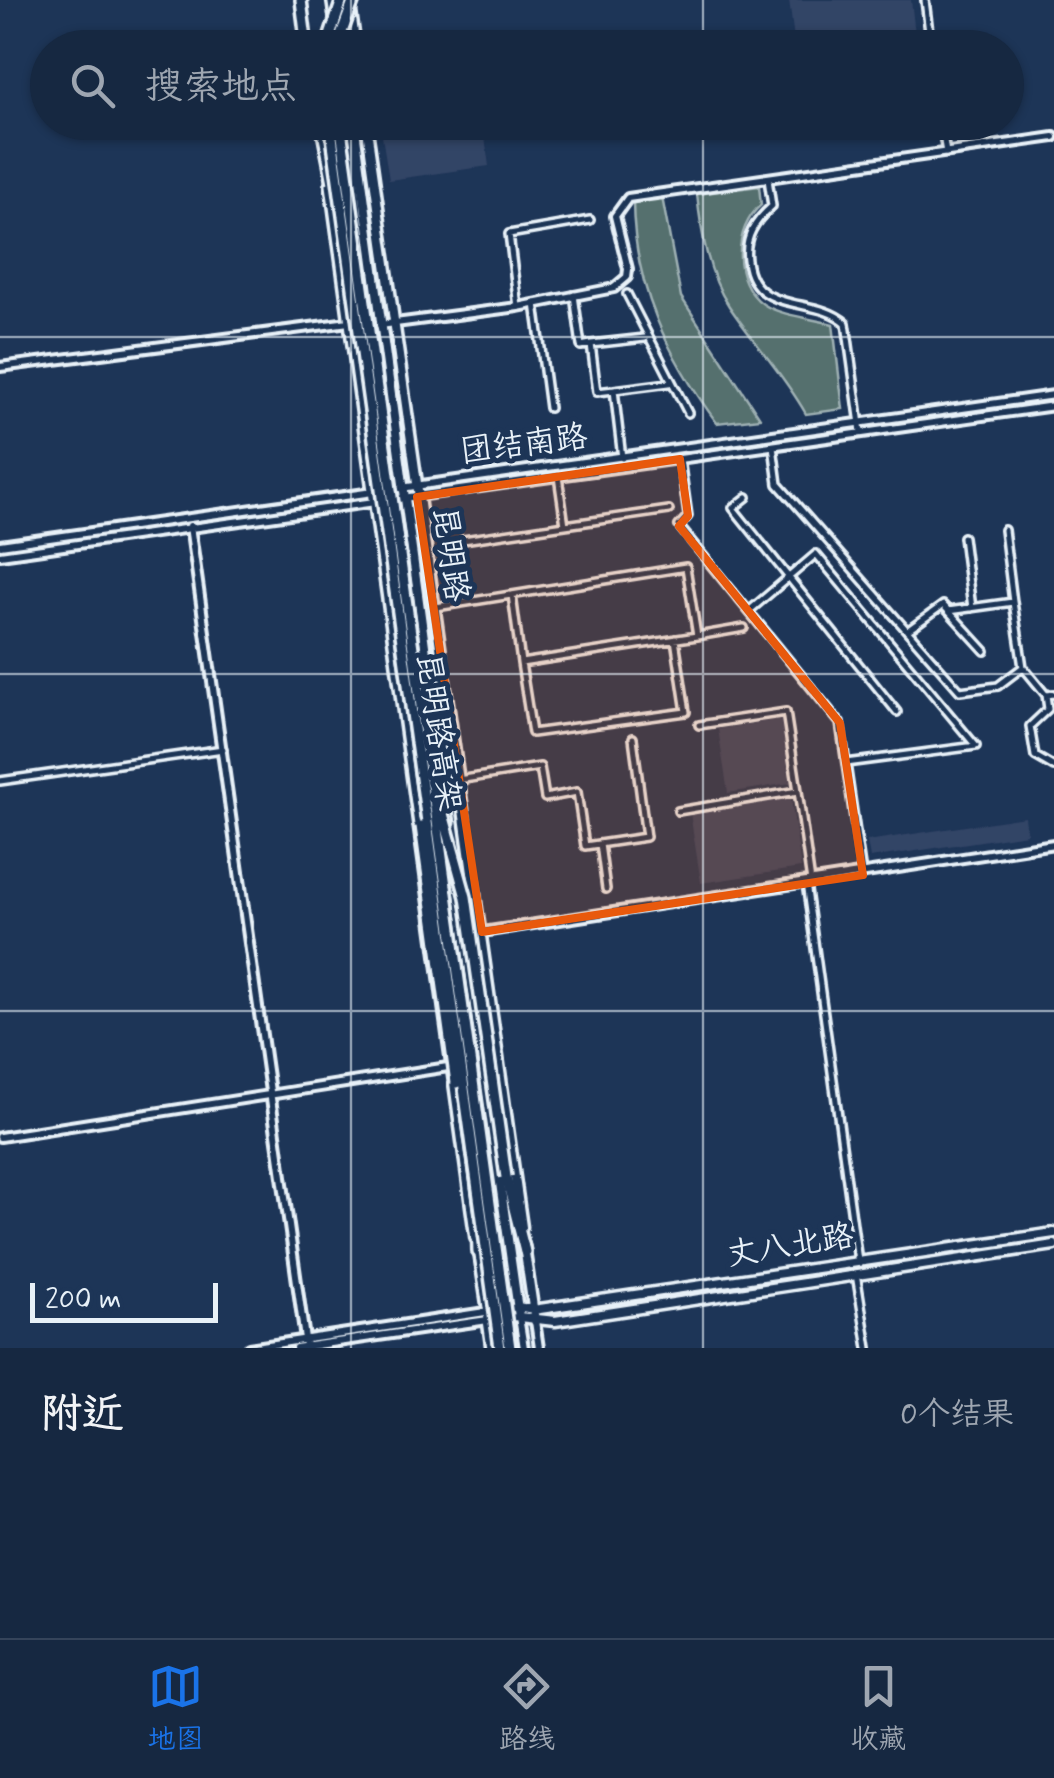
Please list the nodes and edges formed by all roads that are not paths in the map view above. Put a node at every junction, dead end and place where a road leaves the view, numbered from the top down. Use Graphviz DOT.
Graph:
graph roads {
  1 [pos="300,0"];
  2 [pos="333,0"];
  3 [pos="349,0"];
  4 [pos="925,0"];
  5 [pos="305,30"];
  6 [pos="305,30"];
  7 [pos="335,30"];
  8 [pos="337,30"];
  9 [pos="343,30"];
  10 [pos="353,30"];
  11 [pos="929,30"];
  12 [pos="1054,137"];
  13 [pos="324,140"];
  14 [pos="325,140"];
  15 [pos="332,140"];
  16 [pos="342,140"];
  17 [pos="353,140"];
  18 [pos="353,140"];
  19 [pos="368,140"];
  20 [pos="944,140"];
  21 [pos="946,153"];
  22 [pos="768,179"];
  23 [pos="590,220"];
  24 [pos="344,238"];
  25 [pos="627,294"];
  26 [pos="574,295"];
  27 [pos="534,304"];
  28 [pos="518,307"];
  29 [pos="364,308"];
  30 [pos="349,322"];
  31 [pos="392,323"];
  32 [pos="379,325"];
  33 [pos="645,338"];
  34 [pos="591,344"];
  35 [pos="0,367"];
  36 [pos="669,382"];
  37 [pos="614,390"];
  38 [pos="1054,395"];
  39 [pos="1054,406"];
  40 [pos="549,408"];
  41 [pos="688,414"];
  42 [pos="860,429"];
  43 [pos="772,446"];
  44 [pos="622,458"];
  45 [pos="680,459"];
  46 [pos="558,476"];
  47 [pos="416,484"];
  48 [pos="403,486"];
  49 [pos="371,490"];
  50 [pos="747,496"];
  51 [pos="417,497"];
  52 [pos="404,500"];
  53 [pos="373,505"];
  54 [pos="669,510"];
  55 [pos="190,519"];
  56 [pos="566,526"];
  57 [pos="191,528"];
  58 [pos="1004,530"];
  59 [pos="964,537"];
  60 [pos="463,540"];
  61 [pos="0,545"];
  62 [pos="0,555"];
  63 [pos="789,576"];
  64 [pos="512,595"];
  65 [pos="1014,602"];
  66 [pos="433,608"];
  67 [pos="972,608"];
  68 [pos="749,611"];
  69 [pos="948,611"];
  70 [pos="744,628"];
  71 [pos="908,631"];
  72 [pos="697,636"];
  73 [pos="676,639"];
  74 [pos="985,651"];
  75 [pos="522,663"];
  76 [pos="1023,667"];
  77 [pos="1050,694"];
  78 [pos="897,712"];
  79 [pos="699,725"];
  80 [pos="633,738"];
  81 [pos="223,749"];
  82 [pos="846,763"];
  83 [pos="429,765"];
  84 [pos="1054,767"];
  85 [pos="458,780"];
  86 [pos="0,781"];
  87 [pos="798,792"];
  88 [pos="421,793"];
  89 [pos="678,810"];
  90 [pos="600,844"];
  91 [pos="1054,844"];
  92 [pos="862,874"];
  93 [pos="808,882"];
  94 [pos="606,889"];
  95 [pos="482,932"];
  96 [pos="464,934"];
  97 [pos="482,1062"];
  98 [pos="448,1067"];
  99 [pos="272,1095"];
  100 [pos="0,1137"];
  101 [pos="1054,1233"];
  102 [pos="1054,1245"];
  103 [pos="478,1252"];
  104 [pos="524,1252"];
  105 [pos="858,1261"];
  106 [pos="856,1274"];
  107 [pos="533,1310"];
  108 [pos="518,1312"];
  109 [pos="488,1316"];
  110 [pos="535,1321"];
  111 [pos="306,1343"];
  112 [pos="248,1348"];
  113 [pos="296,1348"];
  114 [pos="492,1348"];
  115 [pos="500,1348"];
  116 [pos="510,1348"];
  117 [pos="524,1348"];
  118 [pos="538,1348"];
  119 [pos="868,1348"];
  1 -- 5 [label="highway"];
  1 -- 6 [label="street"];
  2 -- 8 [label="highway, bridge"];
  3 -- 7 [label="highway, bridge"];
  3 -- 9 [label="highway, bridge"];
  3 -- 10 [label="main road"];
  4 -- 11 [label="street"];
  12 -- 21 [label="street"];
  13 -- 30 [label="street"];
  14 -- 24 [label="highway, bridge"];
  15 -- 24 [label="highway, 昆明路高架, bridge"];
  16 -- 29 [label="highway, 昆明路高架, bridge"];
  17 -- 29 [label="highway, bridge"];
  18 -- 32 [label="main road, 昆明路"];
  19 -- 31 [label="main road, 昆明路"];
  20 -- 21 [label="street"];
  21 -- 22 [label="street"];
  22 -- 26 [label="street"];
  22 -- 42 [label="street"];
  23 -- 28 [label="street"];
  24 -- 88 [label="highway, 昆明路高架, bridge"];
  25 -- 33 [label="street"];
  26 -- 27 [label="street"];
  26 -- 34 [label="street"];
  27 -- 28 [label="street"];
  27 -- 40 [label="street"];
  28 -- 31 [label="street"];
  29 -- 83 [label="highway, 昆明路高架, bridge"];
  30 -- 32 [label="street"];
  30 -- 35 [label="street"];
  30 -- 49 [label="street"];
  31 -- 32 [label="street"];
  31 -- 47 [label="main road, 昆明路"];
  32 -- 48 [label="main road, 昆明路"];
  33 -- 34 [label="street"];
  33 -- 36 [label="street"];
  34 -- 37 [label="street"];
  36 -- 37 [label="street"];
  36 -- 41 [label="street"];
  37 -- 44 [label="street"];
  38 -- 42 [label="street, 团结南路"];
  39 -- 42 [label="street, 团结南路"];
  42 -- 43 [label="street, 团结南路"];
  42 -- 44 [label="street, 团结南路"];
  43 -- 45 [label="street, 团结南路"];
  43 -- 71 [label="street"];
  44 -- 47 [label="street, 团结南路"];
  45 -- 46 [label="street, 团结南路"];
  45 -- 68 [label="street"];
  46 -- 51 [label="street, 团结南路"];
  46 -- 56 [label="street"];
  47 -- 48 [label="street, 团结南路"];
  47 -- 51 [label="main road, 昆明路"];
  48 -- 49 [label="street, 团结南路"];
  48 -- 52 [label="main road, 昆明路"];
  49 -- 53 [label="street"];
  49 -- 55 [label="street, 团结南路"];
  50 -- 63 [label="street"];
  51 -- 52 [label="street, 团结南路"];
  51 -- 66 [label="main road, 昆明路"];
  52 -- 53 [label="street, 团结南路"];
  52 -- 96 [label="main road, 昆明路"];
  53 -- 57 [label="street, 团结南路"];
  53 -- 98 [label="street"];
  54 -- 56 [label="street"];
  55 -- 57 [label="street"];
  55 -- 61 [label="street, 团结南路"];
  56 -- 60 [label="street"];
  57 -- 62 [label="street, 团结南路"];
  57 -- 81 [label="street"];
  58 -- 65 [label="street"];
  59 -- 67 [label="street"];
  63 -- 68 [label="street"];
  63 -- 78 [label="street"];
  63 -- 82 [label="street"];
  64 -- 66 [label="street"];
  64 -- 72 [label="street"];
  64 -- 75 [label="street"];
  65 -- 67 [label="street"];
  65 -- 76 [label="street"];
  66 -- 85 [label="main road, 昆明路"];
  67 -- 69 [label="street"];
  68 -- 82 [label="street"];
  69 -- 71 [label="street"];
  69 -- 74 [label="street"];
  70 -- 72 [label="street"];
  71 -- 76 [label="street"];
  72 -- 73 [label="street"];
  73 -- 75 [label="street"];
  73 -- 75 [label="street"];
  76 -- 77 [label="street"];
  77 -- 84 [label="street"];
  79 -- 87 [label="street"];
  80 -- 90 [label="street"];
  81 -- 86 [label="street"];
  81 -- 99 [label="street"];
  82 -- 92 [label="street"];
  83 -- 104 [label="highway, bridge"];
  83 -- 116 [label="highway, 昆明路高架, bridge"];
  85 -- 90 [label="street"];
  85 -- 95 [label="main road, 昆明路"];
  87 -- 89 [label="street"];
  87 -- 93 [label="street"];
  88 -- 103 [label="highway, bridge"];
  88 -- 115 [label="highway, 昆明路高架, bridge"];
  90 -- 94 [label="street"];
  91 -- 92 [label="street"];
  92 -- 93 [label="street"];
  93 -- 95 [label="street"];
  93 -- 105 [label="street"];
  95 -- 96 [label="street"];
  95 -- 104 [label="main road, 昆明路"];
  96 -- 97 [label="main road, 昆明路"];
  97 -- 98 [label="street"];
  97 -- 108 [label="main road, 昆明路"];
  98 -- 99 [label="street"];
  98 -- 103 [label="street"];
  99 -- 100 [label="street"];
  99 -- 111 [label="street"];
  101 -- 105 [label="main road, 丈八北路"];
  102 -- 106 [label="main road, 丈八北路"];
  103 -- 109 [label="street"];
  104 -- 107 [label="main road, 昆明路"];
  105 -- 107 [label="main road, 丈八北路"];
  106 -- 110 [label="main road, 丈八北路"];
  106 -- 119 [label="street"];
  107 -- 108 [label="main road, 丈八北路"];
  107 -- 110 [label="main road, 昆明路"];
  108 -- 109 [label="street"];
  108 -- 110 [label="main road"];
  108 -- 117 [label="street, 昆明路"];
  109 -- 111 [label="street"];
  109 -- 114 [label="highway"];
  110 -- 118 [label="street, 昆明路"];
  111 -- 112 [label="street"];
  111 -- 113 [label="street"];
}
